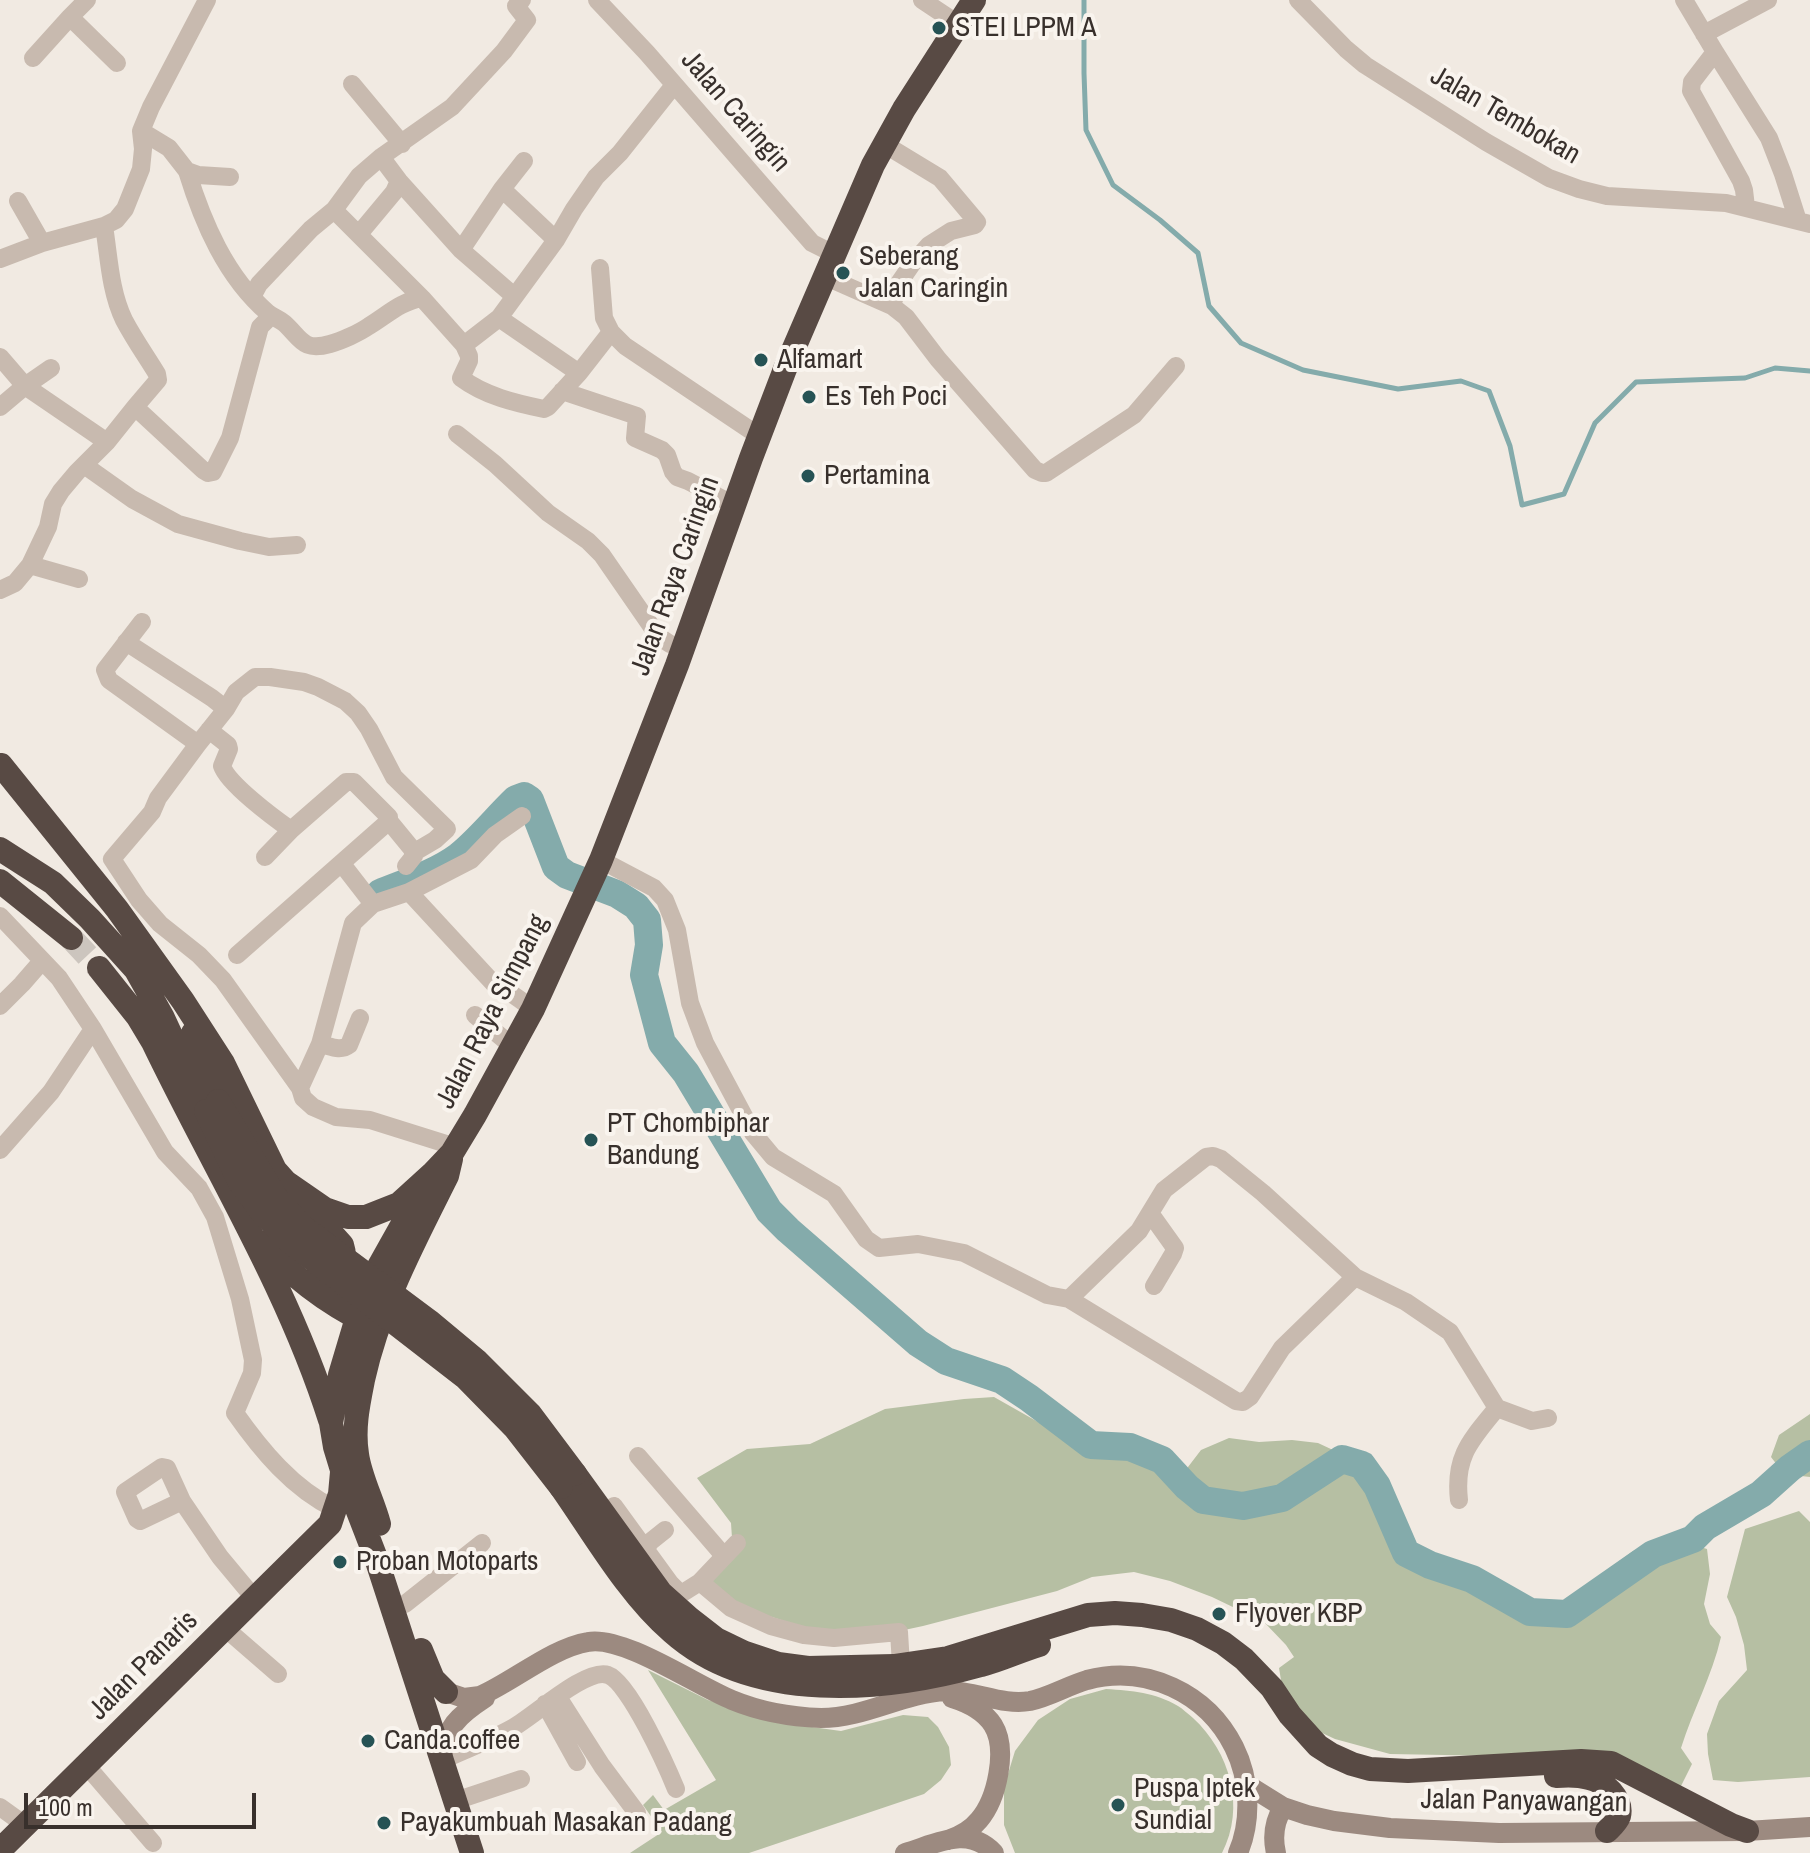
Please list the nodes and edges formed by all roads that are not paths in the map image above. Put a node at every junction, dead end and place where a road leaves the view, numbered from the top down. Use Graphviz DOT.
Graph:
graph roads {
  1 [pos="87,0"];
  2 [pos="207,0"];
  3 [pos="522,0"];
  4 [pos="597,0"];
  5 [pos="922,0"];
  6 [pos="974,0"];
  7 [pos="1298,0"];
  8 [pos="1684,0"];
  9 [pos="1768,0"];
  10 [pos="70,17"];
  11 [pos="958,24"];
  12 [pos="1704,34"];
  13 [pos="1715,52"];
  14 [pos="33,58"];
  15 [pos="117,63"];
  16 [pos="352,84"];
  17 [pos="674,85"];
  18 [pos="141,131"];
  19 [pos="402,144"];
  20 [pos="884,144"];
  21 [pos="381,157"];
  22 [pos="524,161"];
  23 [pos="187,171"];
  24 [pos="230,177"];
  25 [pos="399,181"];
  26 [pos="502,189"];
  27 [pos="1745,199"];
  28 [pos="18,201"];
  29 [pos="334,210"];
  30 [pos="1804,222"];
  31 [pos="104,226"];
  32 [pos="359,234"];
  33 [pos="556,240"];
  34 [pos="42,243"];
  35 [pos="461,250"];
  36 [pos="0,259"];
  37 [pos="829,265"];
  38 [pos="600,268"];
  39 [pos="514,296"];
  40 [pos="252,297"];
  41 [pos="422,298"];
  42 [pos="892,306"];
  43 [pos="271,316"];
  44 [pos="499,318"];
  45 [pos="611,332"];
  46 [pos="464,345"];
  47 [pos="0,357"];
  48 [pos="1176,366"];
  49 [pos="51,368"];
  50 [pos="579,373"];
  51 [pos="25,386"];
  52 [pos="562,391"];
  53 [pos="0,407"];
  54 [pos="135,407"];
  55 [pos="457,434"];
  56 [pos="759,436"];
  57 [pos="107,442"];
  58 [pos="84,465"];
  59 [pos="734,505"];
  60 [pos="297,545"];
  61 [pos="30,565"];
  62 [pos="79,579"];
  63 [pos="0,590"];
  64 [pos="142,622"];
  65 [pos="126,642"];
  66 [pos="683,647"];
  67 [pos="226,709"];
  68 [pos="204,737"];
  69 [pos="1,765"];
  70 [pos="522,816"];
  71 [pos="389,821"];
  72 [pos="291,830"];
  73 [pos="0,849"];
  74 [pos="265,857"];
  75 [pos="342,864"];
  76 [pos="599,864"];
  77 [pos="0,881"];
  78 [pos="409,892"];
  79 [pos="584,896"];
  80 [pos="373,904"];
  81 [pos="0,916"];
  82 [pos="71,938"];
  83 [pos="237,955"];
  84 [pos="42,961"];
  85 [pos="99,968"];
  86 [pos="183,1001"];
  87 [pos="0,1006"];
  88 [pos="533,1009"];
  89 [pos="475,1015"];
  90 [pos="360,1018"];
  91 [pos="93,1029"];
  92 [pos="320,1044"];
  93 [pos="512,1046"];
  94 [pos="300,1088"];
  95 [pos="212,1106"];
  96 [pos="0,1150"];
  97 [pos="446,1162"];
  98 [pos="283,1180"];
  99 [pos="236,1206"];
  100 [pos="325,1209"];
  101 [pos="1150,1213"];
  102 [pos="399,1250"];
  103 [pos="1355,1277"];
  104 [pos="304,1282"];
  105 [pos="1154,1286"];
  106 [pos="1069,1299"];
  107 [pos="366,1323"];
  108 [pos="1497,1408"];
  109 [pos="1548,1418"];
  110 [pos="331,1423"];
  111 [pos="638,1456"];
  112 [pos="342,1470"];
  113 [pos="144,1479"];
  114 [pos="568,1480"];
  115 [pos="1459,1500"];
  116 [pos="174,1505"];
  117 [pos="614,1506"];
  118 [pos="333,1517"];
  119 [pos="665,1530"];
  120 [pos="370,1541"];
  121 [pos="482,1543"];
  122 [pos="646,1549"];
  123 [pos="700,1582"];
  124 [pos="255,1599"];
  125 [pos="405,1604"];
  126 [pos="225,1628"];
  127 [pos="901,1665"];
  128 [pos="529,1670"];
  129 [pos="278,1674"];
  130 [pos="446,1692"];
  131 [pos="552,1700"];
  132 [pos="902,1700"];
  133 [pos="442,1760"];
  134 [pos="577,1762"];
  135 [pos="86,1765"];
  136 [pos="521,1779"];
  137 [pos="1246,1784"];
  138 [pos="676,1789"];
  139 [pos="455,1801"];
  140 [pos="0,1807"];
  141 [pos="1283,1807"];
  142 [pos="637,1813"];
  143 [pos="25,1825"];
  144 [pos="1810,1827"];
  145 [pos="1607,1831"];
  146 [pos="1747,1831"];
  147 [pos="948,1840"];
  148 [pos="153,1843"];
  149 [pos="5,1850"];
  150 [pos="472,1853"];
  151 [pos="905,1853"];
  152 [pos="994,1853"];
  153 [pos="1238,1853"];
  154 [pos="1276,1853"];
  1 -- 10 [label="street"];
  2 -- 18 [label="street"];
  3 -- 19 [label="street"];
  4 -- 17 [label="street, Jalan Caringin"];
  5 -- 11 [label="street"];
  6 -- 11 [label="highway, Jalan Raya Caringin"];
  7 -- 27 [label="street, Jalan Tembokan"];
  8 -- 12 [label="street"];
  9 -- 12 [label="street"];
  10 -- 14 [label="street"];
  10 -- 15 [label="street"];
  11 -- 20 [label="highway, Jalan Raya Caringin"];
  12 -- 13 [label="street"];
  13 -- 27 [label="street"];
  13 -- 30 [label="street"];
  16 -- 19 [label="street"];
  17 -- 33 [label="street"];
  17 -- 37 [label="street, Jalan Caringin"];
  18 -- 23 [label="street"];
  18 -- 31 [label="street"];
  19 -- 21 [label="street"];
  20 -- 37 [label="highway, Jalan Raya Caringin"];
  20 -- 42 [label="street"];
  21 -- 25 [label="street"];
  21 -- 29 [label="street"];
  22 -- 26 [label="street"];
  23 -- 24 [label="street"];
  23 -- 40 [label="street"];
  25 -- 32 [label="street"];
  25 -- 35 [label="street"];
  26 -- 33 [label="street"];
  26 -- 35 [label="street"];
  27 -- 30 [label="street, Jalan Tembokan"];
  28 -- 34 [label="street"];
  29 -- 32 [label="street"];
  29 -- 40 [label="street"];
  31 -- 34 [label="street"];
  31 -- 54 [label="street"];
  32 -- 41 [label="street"];
  33 -- 39 [label="street"];
  34 -- 36 [label="street"];
  35 -- 39 [label="street"];
  37 -- 42 [label="street"];
  37 -- 56 [label="highway, Jalan Raya Caringin"];
  38 -- 45 [label="street"];
  39 -- 44 [label="street"];
  40 -- 43 [label="street"];
  41 -- 43 [label="street"];
  41 -- 46 [label="street"];
  42 -- 48 [label="street"];
  43 -- 54 [label="street"];
  44 -- 46 [label="street"];
  44 -- 50 [label="street"];
  45 -- 50 [label="street"];
  45 -- 56 [label="street"];
  46 -- 52 [label="street"];
  47 -- 51 [label="street"];
  49 -- 51 [label="street"];
  50 -- 52 [label="street"];
  51 -- 53 [label="street"];
  51 -- 57 [label="street"];
  52 -- 59 [label="street"];
  54 -- 57 [label="street"];
  55 -- 66 [label="street"];
  56 -- 59 [label="highway, Jalan Raya Caringin"];
  57 -- 58 [label="street"];
  58 -- 60 [label="street"];
  58 -- 61 [label="street"];
  59 -- 66 [label="highway, Jalan Raya Caringin"];
  61 -- 62 [label="street"];
  61 -- 63 [label="street"];
  64 -- 65 [label="street"];
  65 -- 67 [label="street"];
  65 -- 68 [label="street"];
  66 -- 76 [label="highway, Jalan Raya Caringin"];
  67 -- 68 [label="street"];
  67 -- 71 [label="street"];
  68 -- 72 [label="street"];
  68 -- 94 [label="street"];
  69 -- 86 [label="highway"];
  70 -- 78 [label="street"];
  71 -- 72 [label="street"];
  71 -- 75 [label="street"];
  72 -- 74 [label="street"];
  73 -- 95 [label="highway"];
  75 -- 80 [label="street"];
  75 -- 83 [label="street"];
  76 -- 79 [label="highway, Jalan Raya Caringin"];
  76 -- 106 [label="street"];
  77 -- 82 [label="highway"];
  78 -- 80 [label="street"];
  78 -- 88 [label="street"];
  79 -- 88 [label="highway, Jalan Raya Simpang"];
  80 -- 92 [label="street"];
  81 -- 84 [label="street"];
  84 -- 87 [label="street"];
  84 -- 91 [label="street"];
  85 -- 99 [label="highway"];
  86 -- 95 [label="highway"];
  86 -- 98 [label="highway"];
  88 -- 93 [label="highway, Jalan Raya Simpang"];
  89 -- 93 [label="street"];
  90 -- 92 [label="street"];
  91 -- 96 [label="street"];
  91 -- 118 [label="street"];
  92 -- 94 [label="street"];
  93 -- 97 [label="highway, Jalan Raya Simpang"];
  94 -- 97 [label="street"];
  95 -- 114 [label="highway, bridge"];
  97 -- 100 [label="highway"];
  97 -- 102 [label="highway, Jalan Raya Simpang"];
  98 -- 100 [label="highway"];
  98 -- 104 [label="highway"];
  99 -- 104 [label="highway"];
  99 -- 110 [label="highway"];
  100 -- 102 [label="highway"];
  101 -- 103 [label="street"];
  101 -- 105 [label="street"];
  101 -- 106 [label="street"];
  102 -- 107 [label="highway, Jalan Raya Simpang"];
  103 -- 106 [label="street"];
  103 -- 108 [label="street"];
  104 -- 107 [label="highway"];
  107 -- 110 [label="highway"];
  107 -- 125 [label="highway"];
  108 -- 109 [label="street"];
  108 -- 115 [label="street"];
  110 -- 112 [label="highway"];
  111 -- 123 [label="street"];
  112 -- 118 [label="highway"];
  112 -- 120 [label="highway"];
  113 -- 116 [label="street"];
  113 -- 116 [label="street"];
  113 -- 116 [label="street"];
  114 -- 127 [label="highway"];
  114 -- 145 [label="highway"];
  116 -- 124 [label="street"];
  117 -- 122 [label="street"];
  118 -- 120 [label="highway"];
  118 -- 124 [label="highway, Jalan Panaris"];
  119 -- 122 [label="street"];
  120 -- 133 [label="highway"];
  121 -- 125 [label="street"];
  122 -- 123 [label="street"];
  123 -- 127 [label="street"];
  124 -- 126 [label="highway, Jalan Panaris"];
  125 -- 130 [label="highway"];
  126 -- 129 [label="street"];
  126 -- 135 [label="highway, Jalan Panaris"];
  127 -- 146 [label="highway"];
  128 -- 130 [label="main road"];
  128 -- 132 [label="main road"];
  128 -- 133 [label="main road"];
  131 -- 133 [label="street"];
  131 -- 134 [label="street"];
  131 -- 138 [label="street"];
  131 -- 142 [label="street"];
  132 -- 137 [label="main road"];
  132 -- 147 [label="main road"];
  133 -- 139 [label="highway"];
  135 -- 143 [label="highway, Jalan Panaris"];
  135 -- 148 [label="street"];
  136 -- 139 [label="street"];
  137 -- 141 [label="main road, Jalan Panyawangan"];
  137 -- 153 [label="main road"];
  139 -- 150 [label="highway"];
  140 -- 143 [label="street"];
  141 -- 145 [label="main road, Jalan Panyawangan"];
  141 -- 154 [label="main road"];
  143 -- 149 [label="highway, Jalan Panaris"];
  144 -- 146 [label="main road, Jalan Panyawangan"];
  145 -- 146 [label="main road, Jalan Panyawangan"];
  147 -- 151 [label="main road"];
  147 -- 152 [label="main road"];
}
